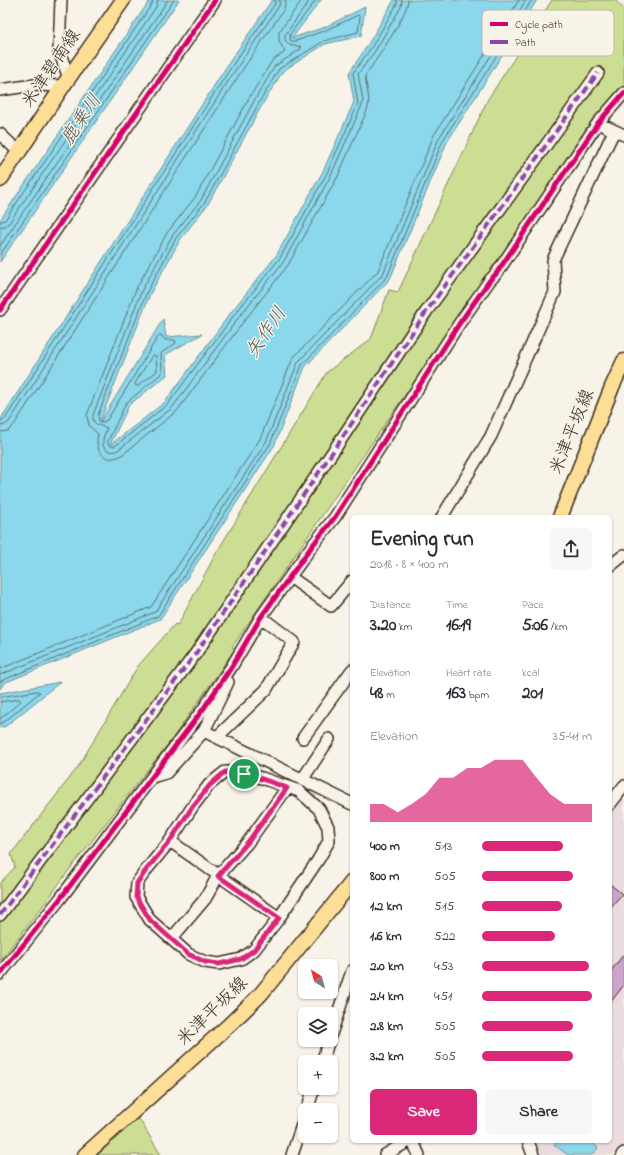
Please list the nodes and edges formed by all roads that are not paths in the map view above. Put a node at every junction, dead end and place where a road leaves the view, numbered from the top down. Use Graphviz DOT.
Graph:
graph roads {
  1 [pos="61,0"];
  2 [pos="123,0"];
  3 [pos="215,0"];
  4 [pos="598,73"];
  5 [pos="66,82"];
  6 [pos="0,90"];
  7 [pos="624,93"];
  8 [pos="598,124"];
  9 [pos="619,133"];
  10 [pos="0,134"];
  11 [pos="19,152"];
  12 [pos="0,180"];
  13 [pos="0,310"];
  14 [pos="623,368"];
  15 [pos="443,515"];
  16 [pos="561,515"];
  17 [pos="623,558"];
  18 [pos="612,565"];
  19 [pos="290,577"];
  20 [pos="348,593"];
  21 [pos="261,617"];
  22 [pos="232,666"];
  23 [pos="350,673"];
  24 [pos="204,731"];
  25 [pos="217,737"];
  26 [pos="303,738"];
  27 [pos="329,739"];
  28 [pos="251,754"];
  29 [pos="244,774"];
  30 [pos="152,777"];
  31 [pos="302,780"];
  32 [pos="624,786"];
  33 [pos="287,788"];
  34 [pos="612,801"];
  35 [pos="350,803"];
  36 [pos="170,841"];
  37 [pos="218,876"];
  38 [pos="350,884"];
  39 [pos="0,915"];
  40 [pos="279,918"];
  41 [pos="172,938"];
  42 [pos="0,974"];
  43 [pos="350,978"];
  44 [pos="338,1013"];
  45 [pos="298,1137"];
  46 [pos="406,1143"];
  47 [pos="413,1143"];
  48 [pos="529,1143"];
  49 [pos="85,1155"];
  50 [pos="292,1155"];
  51 [pos="385,1155"];
  52 [pos="419,1155"];
  53 [pos="533,1155"];
  1 -- 5 [label="street"];
  2 -- 5 [label="main road, 米津碧南線"];
  3 -- 13 [label="street"];
  4 -- 39 [label="street"];
  5 -- 6 [label="street"];
  5 -- 11 [label="main road, 米津碧南線"];
  7 -- 8 [label="street"];
  8 -- 9 [label="street"];
  8 -- 19 [label="street"];
  9 -- 15 [label="street"];
  10 -- 11 [label="street"];
  11 -- 12 [label="main road, 米津碧南線"];
  14 -- 16 [label="main road, 米津平坂線"];
  17 -- 18 [label="street"];
  19 -- 20 [label="street"];
  19 -- 21 [label="street"];
  21 -- 22 [label="street"];
  21 -- 25 [label="street"];
  22 -- 24 [label="street"];
  22 -- 30 [label="street"];
  23 -- 26 [label="street"];
  24 -- 25 [label="street"];
  24 -- 30 [label="street"];
  25 -- 28 [label="street"];
  27 -- 31 [label="street"];
  28 -- 29 [label="street"];
  28 -- 31 [label="street"];
  29 -- 33 [label="street"];
  29 -- 36 [label="street"];
  30 -- 42 [label="street"];
  31 -- 35 [label="street"];
  32 -- 34 [label="street"];
  33 -- 37 [label="street"];
  33 -- 40 [label="street"];
  36 -- 37 [label="street"];
  36 -- 41 [label="street"];
  37 -- 40 [label="street"];
  37 -- 41 [label="street"];
  38 -- 49 [label="main road, 米津平坂線"];
  40 -- 41 [label="street"];
  43 -- 44 [label="street"];
  45 -- 50 [label="street"];
  46 -- 51 [label="street"];
  47 -- 52 [label="street"];
  48 -- 53 [label="street"];
}
